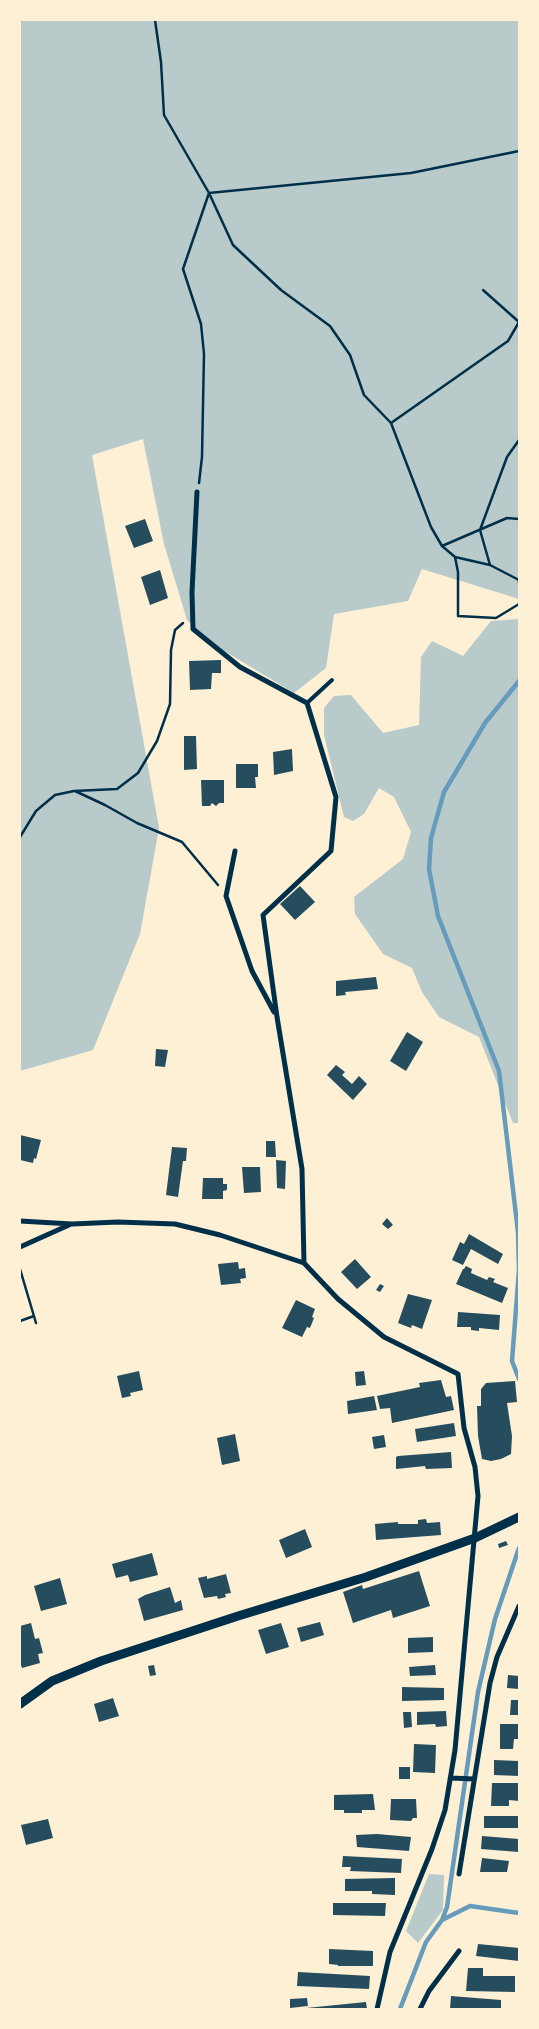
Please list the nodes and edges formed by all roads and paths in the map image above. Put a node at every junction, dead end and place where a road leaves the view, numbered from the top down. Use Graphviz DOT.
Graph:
graph roads {
  1 [pos="155,20"];
  2 [pos="519,151"];
  3 [pos="209,193"];
  4 [pos="484,290"];
  5 [pos="519,322"];
  6 [pos="391,423"];
  7 [pos="519,440"];
  8 [pos="198,492"];
  9 [pos="519,519"];
  10 [pos="480,530"];
  11 [pos="442,546"];
  12 [pos="455,557"];
  13 [pos="490,565"];
  14 [pos="519,583"];
  15 [pos="519,604"];
  16 [pos="193,629"];
  17 [pos="332,680"];
  18 [pos="306,703"];
  19 [pos="74,791"];
  20 [pos="20,837"];
  21 [pos="235,851"];
  22 [pos="226,896"];
  23 [pos="277,1017"];
  24 [pos="20,1221"];
  25 [pos="72,1224"];
  26 [pos="20,1247"];
  27 [pos="304,1263"];
  28 [pos="20,1270"];
  29 [pos="34,1316"];
  30 [pos="20,1321"];
  31 [pos="36,1323"];
  32 [pos="518,1517"];
  33 [pos="475,1538"];
  34 [pos="519,1606"];
  35 [pos="20,1704"];
  36 [pos="454,1778"];
  37 [pos="472,1779"];
  38 [pos="459,1874"];
  39 [pos="459,1951"];
  40 [pos="377,2009"];
  41 [pos="420,2009"];
  1 -- 3 [label="path"];
  2 -- 3 [label="path"];
  3 -- 6 [label="path"];
  3 -- 8 [label="path"];
  4 -- 5 [label="path"];
  5 -- 6 [label="path"];
  6 -- 11 [label="path"];
  7 -- 10 [label="path"];
  8 -- 16 [label="street"];
  9 -- 10 [label="path"];
  10 -- 11 [label="path"];
  10 -- 13 [label="path"];
  11 -- 12 [label="path"];
  12 -- 13 [label="path"];
  12 -- 15 [label="path"];
  13 -- 14 [label="path"];
  16 -- 18 [label="street"];
  16 -- 19 [label="path"];
  17 -- 18 [label="lane"];
  18 -- 23 [label="street"];
  19 -- 20 [label="path"];
  19 -- 22 [label="path"];
  21 -- 22 [label="street"];
  22 -- 23 [label="street"];
  23 -- 27 [label="street"];
  24 -- 25 [label="street"];
  25 -- 26 [label="street"];
  25 -- 27 [label="street"];
  27 -- 33 [label="street"];
  28 -- 29 [label="path"];
  29 -- 30 [label="path"];
  29 -- 31 [label="path"];
  32 -- 33 [label="street"];
  33 -- 35 [label="street"];
  33 -- 36 [label="street"];
  34 -- 37 [label="street"];
  36 -- 37 [label="street"];
  36 -- 40 [label="street"];
  37 -- 38 [label="street"];
  39 -- 41 [label="street"];
}
